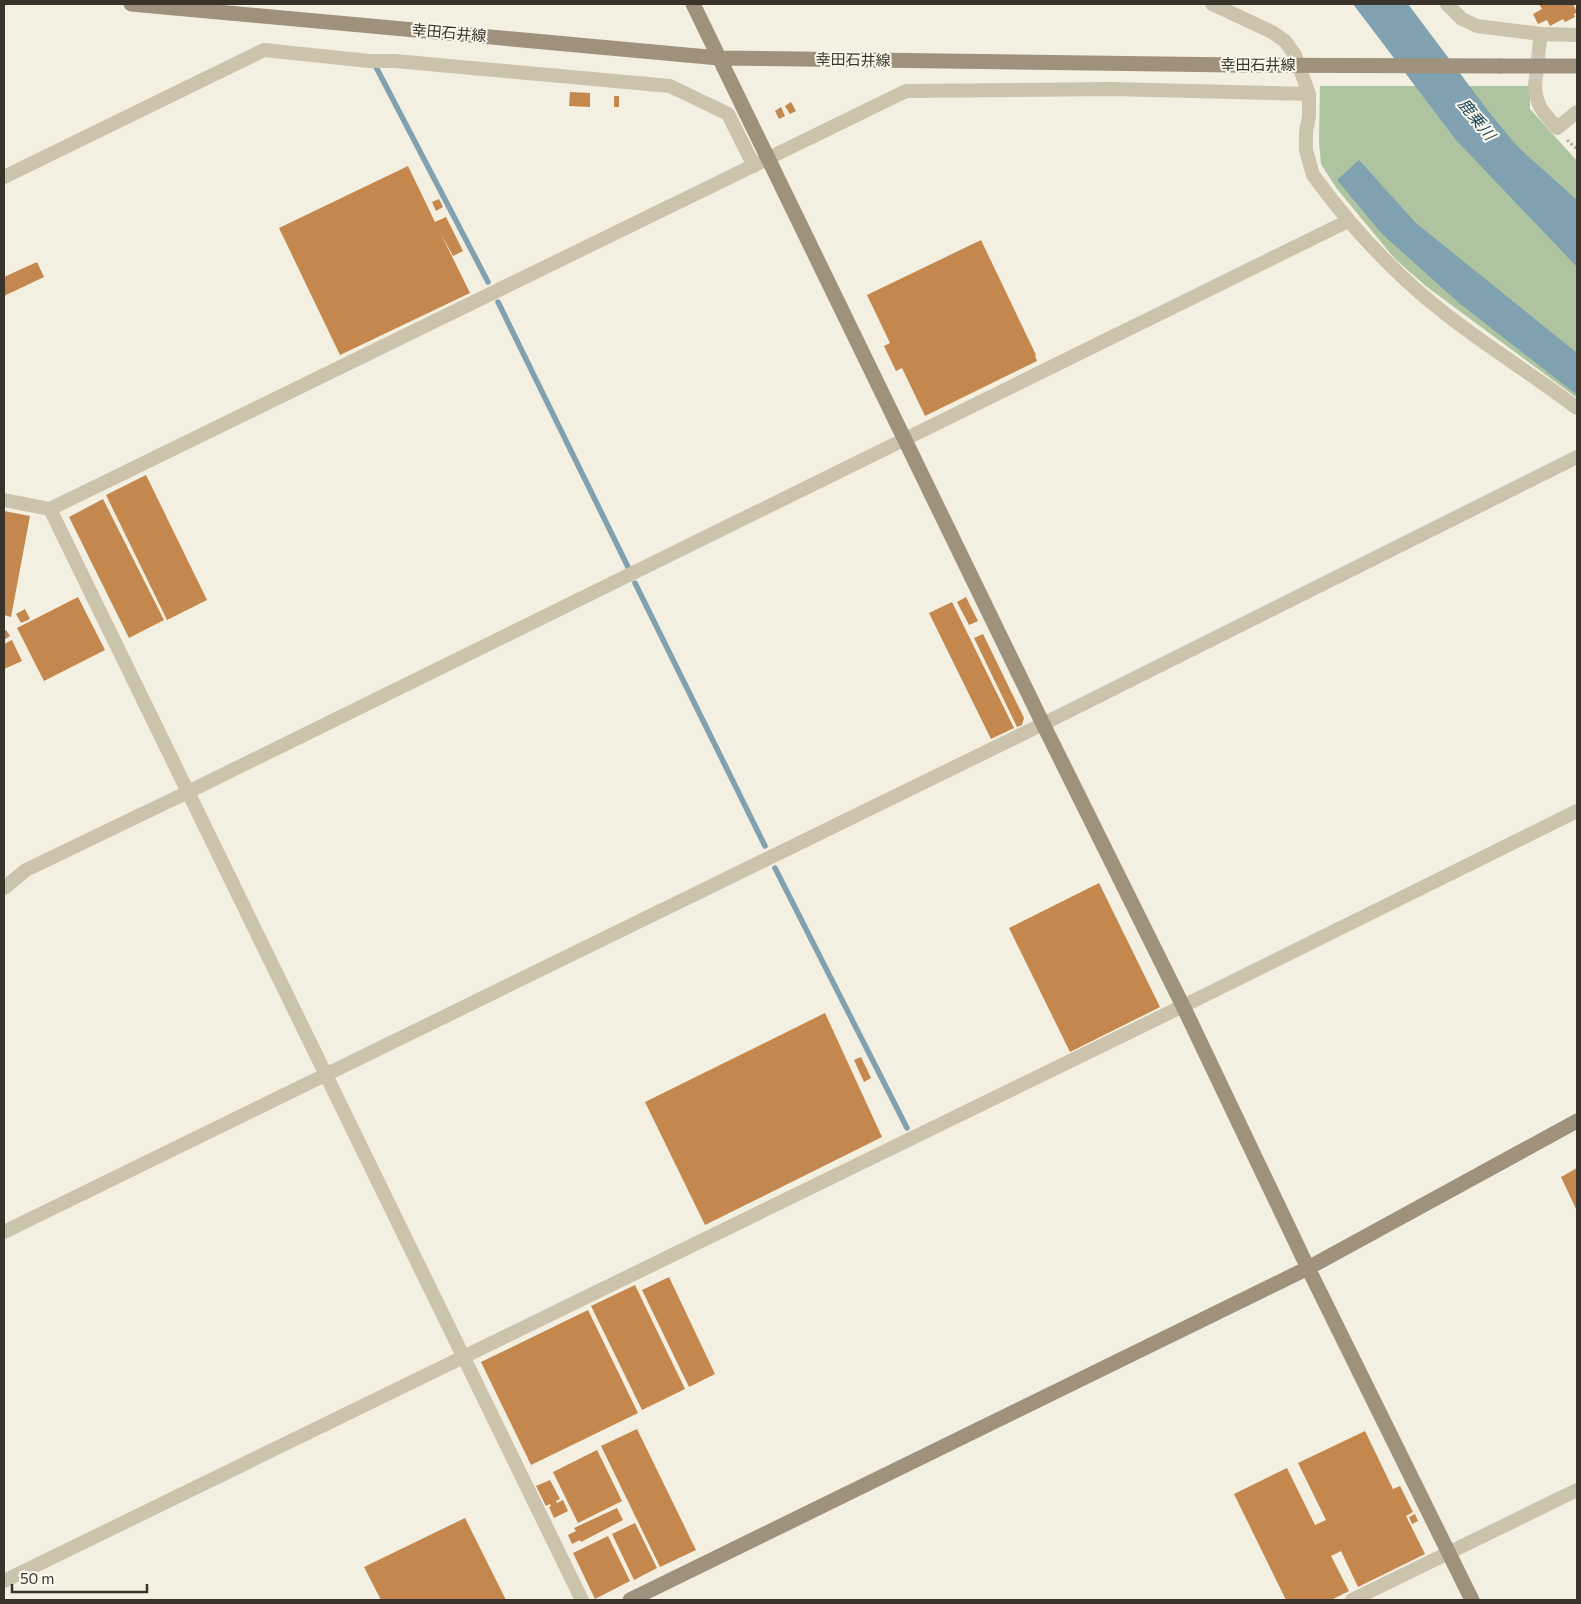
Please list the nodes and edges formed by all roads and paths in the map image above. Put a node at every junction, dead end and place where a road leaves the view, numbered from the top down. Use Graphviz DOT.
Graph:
graph roads {
  1 [pos="131,4"];
  2 [pos="692,4"];
  3 [pos="1212,4"];
  4 [pos="1447,4"];
  5 [pos="1541,34"];
  6 [pos="1577,35"];
  7 [pos="1539,48"];
  8 [pos="719,58"];
  9 [pos="1577,66"];
  10 [pos="1535,86"];
  11 [pos="1309,94"];
  12 [pos="1577,112"];
  13 [pos="768,159"];
  14 [pos="754,166"];
  15 [pos="4,177"];
  16 [pos="1348,221"];
  17 [pos="1577,408"];
  18 [pos="904,440"];
  19 [pos="1577,457"];
  20 [pos="4,500"];
  21 [pos="50,509"];
  22 [pos="1043,724"];
  23 [pos="188,792"];
  24 [pos="1577,811"];
  25 [pos="4,888"];
  26 [pos="1183,1006"];
  27 [pos="326,1075"];
  28 [pos="1577,1121"];
  29 [pos="4,1232"];
  30 [pos="1308,1268"];
  31 [pos="463,1356"];
  32 [pos="1577,1490"];
  33 [pos="1449,1553"];
  34 [pos="4,1581"];
  35 [pos="582,1600"];
  36 [pos="630,1600"];
  37 [pos="1352,1600"];
  38 [pos="1472,1600"];
  1 -- 8 [label="street, 幸田石井線"];
  2 -- 8 [label="street"];
  3 -- 11 [label="street"];
  4 -- 5 [label="street"];
  5 -- 6 [label="street"];
  5 -- 7 [label="street"];
  8 -- 9 [label="street, 幸田石井線, bridge"];
  8 -- 13 [label="street"];
  10 -- 12 [label="street"];
  11 -- 13 [label="street"];
  11 -- 16 [label="street"];
  13 -- 14 [label="street"];
  13 -- 18 [label="street"];
  14 -- 15 [label="street"];
  14 -- 21 [label="street"];
  16 -- 17 [label="street"];
  16 -- 18 [label="street"];
  18 -- 22 [label="street"];
  18 -- 23 [label="street"];
  19 -- 22 [label="street"];
  20 -- 21 [label="street"];
  21 -- 23 [label="street"];
  22 -- 26 [label="street"];
  22 -- 27 [label="street"];
  23 -- 25 [label="street"];
  23 -- 27 [label="street"];
  24 -- 26 [label="street"];
  26 -- 30 [label="street"];
  26 -- 31 [label="street"];
  27 -- 29 [label="street"];
  27 -- 31 [label="street"];
  28 -- 30 [label="street"];
  30 -- 33 [label="street"];
  30 -- 36 [label="street"];
  31 -- 34 [label="street"];
  31 -- 35 [label="street"];
  32 -- 33 [label="street"];
  33 -- 37 [label="street"];
  33 -- 38 [label="street"];
}
